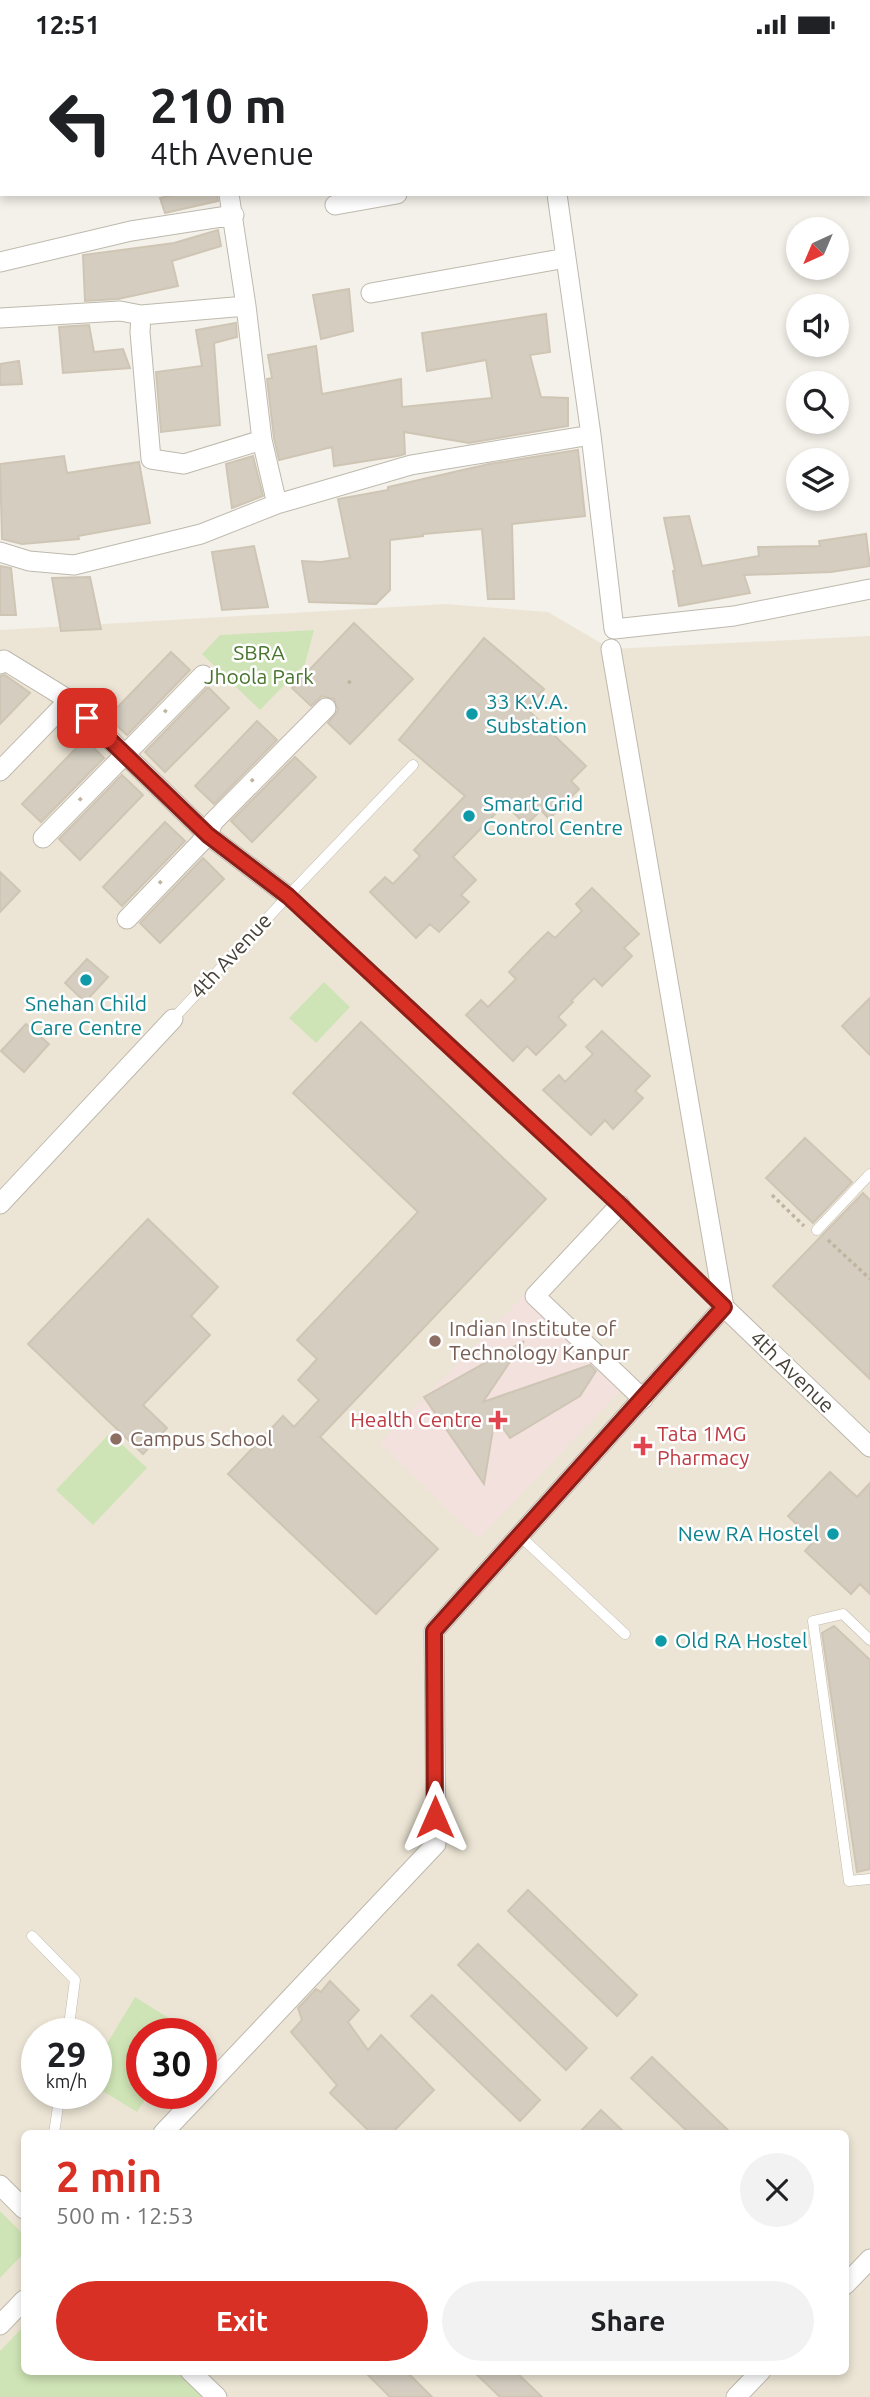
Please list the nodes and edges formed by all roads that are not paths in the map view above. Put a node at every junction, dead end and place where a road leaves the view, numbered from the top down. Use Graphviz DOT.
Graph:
graph roads {
  1 [pos="229,196"];
  2 [pos="386,196"];
  3 [pos="557,196"];
  4 [pos="335,205"];
  5 [pos="234,215"];
  6 [pos="566,258"];
  7 [pos="0,262"];
  8 [pos="371,293"];
  9 [pos="246,306"];
  10 [pos="141,315"];
  11 [pos="0,318"];
  12 [pos="591,435"];
  13 [pos="261,440"];
  14 [pos="277,505"];
  15 [pos="0,552"];
  16 [pos="870,589"];
  17 [pos="611,649"];
  18 [pos="0,664"];
  19 [pos="203,675"];
  20 [pos="69,700"];
  21 [pos="326,708"];
  22 [pos="124,755"];
  23 [pos="414,765"];
  24 [pos="0,771"];
  25 [pos="208,835"];
  26 [pos="43,838"];
  27 [pos="288,896"];
  28 [pos="127,919"];
  29 [pos="173,1019"];
  30 [pos="870,1174"];
  31 [pos="0,1204"];
  32 [pos="620,1205"];
  33 [pos="817,1230"];
  34 [pos="724,1307"];
  35 [pos="643,1399"];
  36 [pos="870,1447"];
  37 [pos="520,1536"];
  38 [pos="625,1635"];
  39 [pos="870,1640"];
  40 [pos="870,1879"];
  41 [pos="32,1936"];
  42 [pos="70,2018"];
  43 [pos="217,2076"];
  44 [pos="58,2109"];
  45 [pos="186,2109"];
  46 [pos="54,2130"];
  47 [pos="166,2130"];
  48 [pos="0,2185"];
  49 [pos="21,2201"];
  50 [pos="870,2259"];
  51 [pos="849,2281"];
  52 [pos="21,2303"];
  53 [pos="0,2325"];
  54 [pos="194,2375"];
  55 [pos="757,2375"];
  56 [pos="217,2397"];
  57 [pos="736,2397"];
  1 -- 5 [label="street"];
  2 -- 4 [label="street"];
  3 -- 6 [label="street"];
  5 -- 7 [label="street"];
  5 -- 9 [label="street"];
  6 -- 8 [label="street"];
  6 -- 12 [label="street"];
  9 -- 10 [label="street"];
  9 -- 13 [label="street"];
  10 -- 11 [label="street"];
  10 -- 13 [label="street"];
  12 -- 14 [label="street"];
  12 -- 16 [label="street"];
  13 -- 14 [label="street"];
  14 -- 15 [label="street"];
  17 -- 34 [label="street"];
  18 -- 20 [label="street"];
  19 -- 22 [label="street"];
  20 -- 22 [label="street"];
  20 -- 24 [label="street"];
  21 -- 25 [label="street"];
  22 -- 25 [label="street"];
  22 -- 26 [label="street"];
  23 -- 27 [label="lane"];
  25 -- 27 [label="street"];
  25 -- 28 [label="street"];
  27 -- 29 [label="lane, 4th Avenue"];
  27 -- 32 [label="lane, 4th Avenue"];
  29 -- 31 [label="street, 4th Avenue"];
  30 -- 33 [label="lane"];
  32 -- 34 [label="lane, 4th Avenue"];
  32 -- 35 [label="street"];
  34 -- 35 [label="street"];
  34 -- 36 [label="street, 4th Avenue"];
  35 -- 37 [label="street"];
  37 -- 38 [label="lane"];
  37 -- 43 [label="street"];
  39 -- 40 [label="lane"];
  41 -- 42 [label="lane"];
  44 -- 46 [label="lane"];
  45 -- 47 [label="street"];
  48 -- 49 [label="street"];
  50 -- 51 [label="street"];
  52 -- 53 [label="street"];
  54 -- 56 [label="street"];
  55 -- 57 [label="street"];
}
